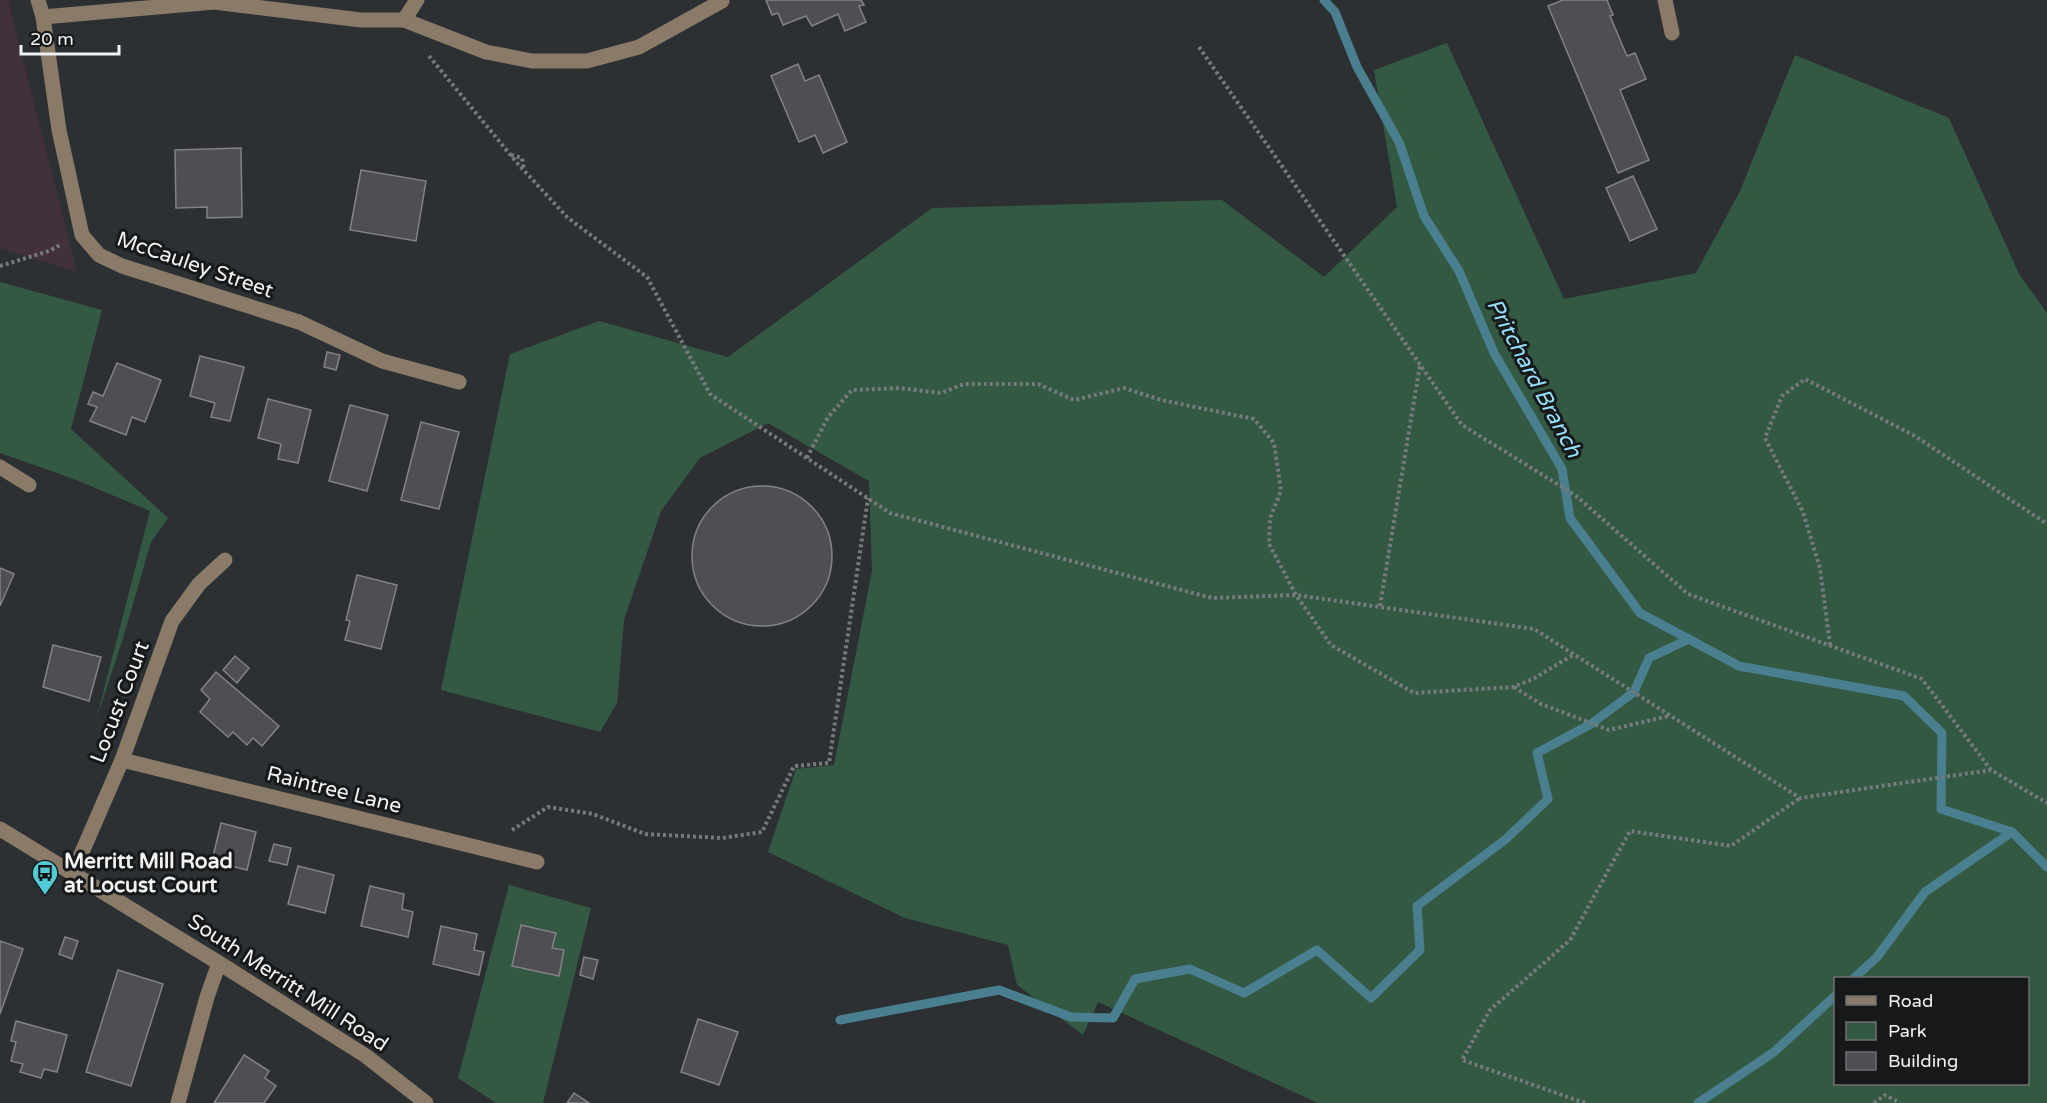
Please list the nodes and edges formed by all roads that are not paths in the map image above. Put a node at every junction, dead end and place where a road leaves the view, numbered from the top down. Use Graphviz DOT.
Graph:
graph roads {
  1 [pos="38,0"];
  2 [pos="417,0"];
  3 [pos="1665,0"];
  4 [pos="722,1"];
  5 [pos="43,17"];
  6 [pos="404,20"];
  7 [pos="1672,33"];
  8 [pos="459,382"];
  9 [pos="0,466"];
  10 [pos="29,485"];
  11 [pos="225,560"];
  12 [pos="122,760"];
  13 [pos="0,830"];
  14 [pos="537,862"];
  15 [pos="73,873"];
  16 [pos="219,963"];
  17 [pos="178,1103"];
  18 [pos="426,1103"];
  1 -- 5 [label="street"];
  2 -- 6 [label="street"];
  3 -- 7 [label="street"];
  4 -- 6 [label="street"];
  5 -- 6 [label="street"];
  5 -- 8 [label="street, McCauley Street"];
  9 -- 10 [label="street"];
  11 -- 12 [label="street, Locust Court"];
  12 -- 14 [label="street, Raintree Lane"];
  12 -- 15 [label="street, Locust Court"];
  13 -- 15 [label="street, South Merritt Mill Road"];
  15 -- 16 [label="street, South Merritt Mill Road"];
  16 -- 17 [label="street"];
  16 -- 18 [label="street, South Merritt Mill Road"];
}
